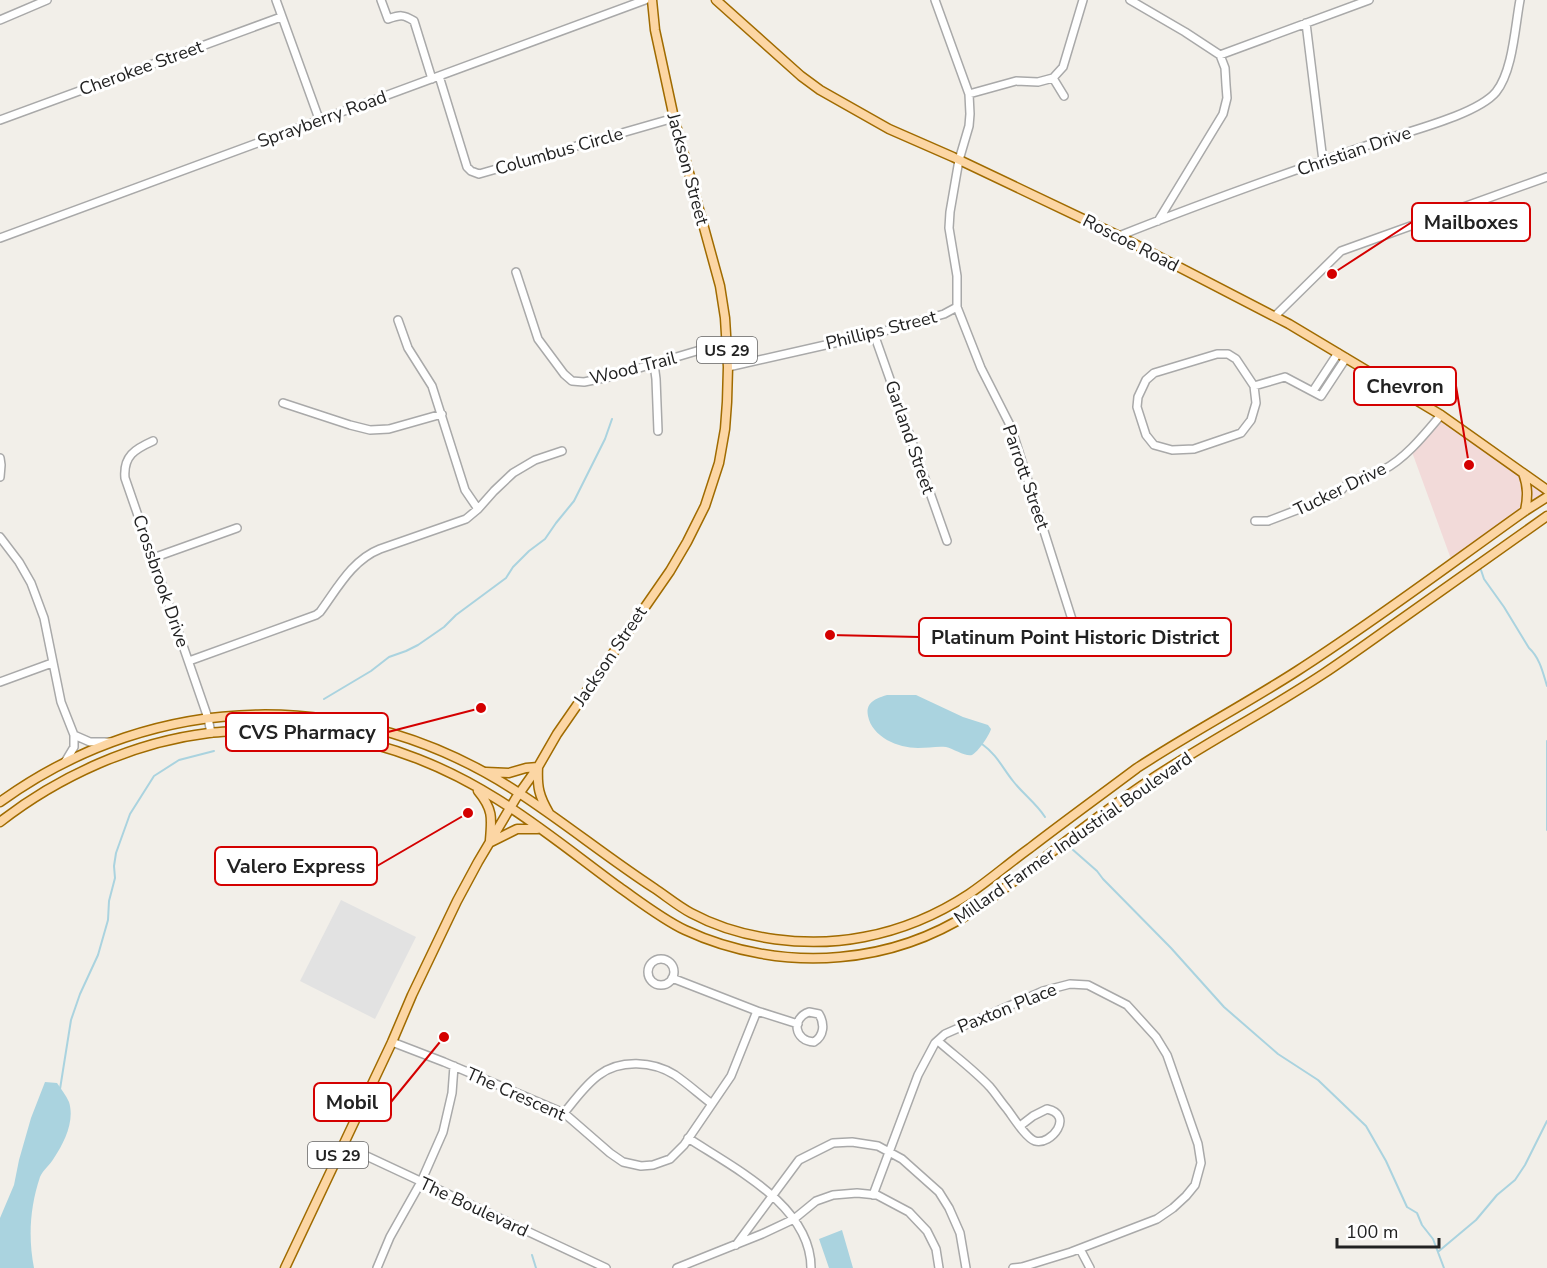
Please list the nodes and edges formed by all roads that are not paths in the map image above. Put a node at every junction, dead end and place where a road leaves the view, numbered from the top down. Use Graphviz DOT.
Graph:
graph roads {
  1 [pos="47,0"];
  2 [pos="276,0"];
  3 [pos="381,0"];
  4 [pos="645,0"];
  5 [pos="652,0"];
  6 [pos="716,0"];
  7 [pos="935,0"];
  8 [pos="1083,0"];
  9 [pos="1130,0"];
  10 [pos="1369,0"];
  11 [pos="1520,0"];
  12 [pos="36,2"];
  13 [pos="281,16"];
  14 [pos="0,20"];
  15 [pos="1306,23"];
  16 [pos="1220,55"];
  17 [pos="436,78"];
  18 [pos="1053,78"];
  19 [pos="969,94"];
  20 [pos="1064,96"];
  21 [pos="674,118"];
  22 [pos="319,119"];
  23 [pos="0,120"];
  24 [pos="959,159"];
  25 [pos="1323,161"];
  26 [pos="1547,177"];
  27 [pos="1158,220"];
  28 [pos="1119,236"];
  29 [pos="0,238"];
  30 [pos="516,272"];
  31 [pos="957,308"];
  32 [pos="1275,316"];
  33 [pos="398,320"];
  34 [pos="874,334"];
  35 [pos="727,342"];
  36 [pos="1342,356"];
  37 [pos="654,364"];
  38 [pos="728,366"];
  39 [pos="1254,386"];
  40 [pos="1313,391"];
  41 [pos="283,403"];
  42 [pos="442,414"];
  43 [pos="1441,416"];
  44 [pos="658,431"];
  45 [pos="153,441"];
  46 [pos="562,451"];
  47 [pos="0,458"];
  48 [pos="1522,473"];
  49 [pos="0,477"];
  50 [pos="1547,490"];
  51 [pos="1547,497"];
  52 [pos="478,509"];
  53 [pos="1525,511"];
  54 [pos="1547,516"];
  55 [pos="1256,520"];
  56 [pos="237,528"];
  57 [pos="0,537"];
  58 [pos="947,541"];
  59 [pos="153,558"];
  60 [pos="1082,651"];
  61 [pos="189,661"];
  62 [pos="52,663"];
  63 [pos="0,682"];
  64 [pos="208,718"];
  65 [pos="211,733"];
  66 [pos="74,735"];
  67 [pos="111,742"];
  68 [pos="65,762"];
  69 [pos="538,767"];
  70 [pos="483,771"];
  71 [pos="474,786"];
  72 [pos="519,793"];
  73 [pos="0,802"];
  74 [pos="510,808"];
  75 [pos="551,816"];
  76 [pos="0,822"];
  77 [pos="540,829"];
  78 [pos="490,842"];
  79 [pos="672,978"];
  80 [pos="757,1011"];
  81 [pos="798,1023"];
  82 [pos="938,1041"];
  83 [pos="392,1042"];
  84 [pos="454,1066"];
  85 [pos="712,1104"];
  86 [pos="564,1113"];
  87 [pos="1020,1126"];
  88 [pos="688,1138"];
  89 [pos="343,1145"];
  90 [pos="890,1152"];
  91 [pos="421,1182"];
  92 [pos="873,1195"];
  93 [pos="773,1196"];
  94 [pos="794,1219"];
  95 [pos="736,1245"];
  96 [pos="1080,1249"];
  97 [pos="285,1268"];
  98 [pos="377,1268"];
  99 [pos="606,1268"];
  100 [pos="677,1268"];
  101 [pos="811,1268"];
  102 [pos="939,1268"];
  103 [pos="966,1268"];
  104 [pos="1012,1268"];
  105 [pos="1090,1268"];
  1 -- 12 [label="street"];
  2 -- 13 [label="street"];
  3 -- 17 [label="street, Columbus Circle"];
  4 -- 17 [label="street, Sprayberry Road"];
  5 -- 21 [label="main road, Jackson Street / US 29"];
  6 -- 24 [label="main road, Roscoe Road"];
  7 -- 19 [label="street, Phillips Street"];
  8 -- 18 [label="street"];
  9 -- 16 [label="street"];
  10 -- 15 [label="street"];
  11 -- 25 [label="street, Christian Drive"];
  12 -- 14 [label="street"];
  13 -- 22 [label="street"];
  13 -- 23 [label="street, Cherokee Street"];
  15 -- 16 [label="street"];
  15 -- 25 [label="street"];
  16 -- 27 [label="street"];
  17 -- 21 [label="street, Columbus Circle"];
  17 -- 22 [label="street, Sprayberry Road"];
  18 -- 19 [label="street"];
  18 -- 20 [label="street"];
  19 -- 24 [label="street, Phillips Street"];
  21 -- 35 [label="main road, Jackson Street / US 29"];
  22 -- 29 [label="street, Sprayberry Road"];
  24 -- 28 [label="main road, Roscoe Road"];
  24 -- 31 [label="street, Phillips Street"];
  25 -- 27 [label="street, Christian Drive"];
  26 -- 32 [label="street"];
  27 -- 28 [label="street, Christian Drive"];
  28 -- 32 [label="main road, Roscoe Road"];
  30 -- 37 [label="street, Wood Trail"];
  31 -- 34 [label="street, Phillips Street"];
  31 -- 60 [label="street, Parrott Street"];
  32 -- 36 [label="main road, Roscoe Road"];
  33 -- 42 [label="street"];
  34 -- 38 [label="street, Phillips Street"];
  34 -- 58 [label="street, Garland Street"];
  35 -- 37 [label="street, Wood Trail"];
  35 -- 38 [label="main road, Jackson Street / US 29"];
  36 -- 40 [label="street"];
  36 -- 40 [label="street"];
  36 -- 43 [label="main road, Roscoe Road"];
  37 -- 44 [label="street"];
  38 -- 69 [label="main road, Jackson Street / US 29"];
  39 -- 39 [label="street"];
  39 -- 40 [label="street"];
  41 -- 42 [label="street"];
  42 -- 52 [label="street"];
  43 -- 48 [label="main road, Roscoe Road"];
  43 -- 55 [label="street, Tucker Drive"];
  45 -- 59 [label="street, Crossbrook Drive"];
  46 -- 52 [label="street"];
  47 -- 49 [label="street"];
  48 -- 50 [label="main road, Roscoe Road"];
  48 -- 53 [label="main road"];
  51 -- 53 [label="main road, Millard Farmer Industrial Boulevard"];
  52 -- 61 [label="street"];
  53 -- 75 [label="main road, Millard Farmer Industrial Boulevard"];
  54 -- 77 [label="main road, Millard Farmer Industrial Boulevard"];
  56 -- 59 [label="street"];
  57 -- 62 [label="street"];
  59 -- 61 [label="street, Crossbrook Drive"];
  61 -- 64 [label="street, Crossbrook Drive"];
  62 -- 63 [label="street"];
  62 -- 66 [label="street"];
  64 -- 65 [label="street, Crossbrook Drive"];
  64 -- 67 [label="main road, Millard Farmer Industrial Boulevard"];
  64 -- 70 [label="main road, Millard Farmer Industrial Boulevard"];
  65 -- 71 [label="main road, Millard Farmer Industrial Boulevard"];
  65 -- 76 [label="main road, Millard Farmer Industrial Boulevard"];
  66 -- 67 [label="street"];
  66 -- 68 [label="street"];
  67 -- 68 [label="main road, Millard Farmer Industrial Boulevard"];
  68 -- 73 [label="main road, Millard Farmer Industrial Boulevard"];
  69 -- 70 [label="main road"];
  69 -- 72 [label="main road, Jackson Street / US 29"];
  69 -- 75 [label="main road"];
  70 -- 72 [label="main road, Millard Farmer Industrial Boulevard"];
  71 -- 74 [label="main road, Millard Farmer Industrial Boulevard"];
  71 -- 78 [label="main road"];
  72 -- 74 [label="main road, Jackson Street / US 29"];
  72 -- 75 [label="main road, Millard Farmer Industrial Boulevard"];
  74 -- 77 [label="main road, Millard Farmer Industrial Boulevard"];
  74 -- 78 [label="main road, Jackson Street / US 29"];
  77 -- 78 [label="main road"];
  78 -- 83 [label="main road, Jackson Street / US 29"];
  79 -- 80 [label="street"];
  80 -- 81 [label="street"];
  80 -- 85 [label="street, The Crescent"];
  81 -- 81 [label="street"];
  82 -- 87 [label="street"];
  82 -- 90 [label="street, Paxton Place"];
  82 -- 96 [label="street, Paxton Place"];
  83 -- 84 [label="street, The Crescent"];
  83 -- 89 [label="main road, Jackson Street / US 29"];
  84 -- 86 [label="street, The Crescent"];
  84 -- 91 [label="street"];
  85 -- 86 [label="street"];
  85 -- 88 [label="street, The Crescent"];
  86 -- 88 [label="street, The Crescent"];
  87 -- 87 [label="street"];
  88 -- 93 [label="street"];
  89 -- 91 [label="street, The Boulevard"];
  89 -- 97 [label="main road, Jackson Street / US 29"];
  90 -- 92 [label="street, Paxton Place"];
  90 -- 93 [label="street"];
  90 -- 103 [label="street"];
  91 -- 98 [label="street"];
  91 -- 99 [label="street, The Boulevard"];
  92 -- 94 [label="street"];
  92 -- 102 [label="street"];
  93 -- 94 [label="street"];
  93 -- 95 [label="street"];
  94 -- 95 [label="street"];
  94 -- 101 [label="street"];
  95 -- 100 [label="street"];
  96 -- 104 [label="street, Paxton Place"];
  96 -- 105 [label="street"];
}
